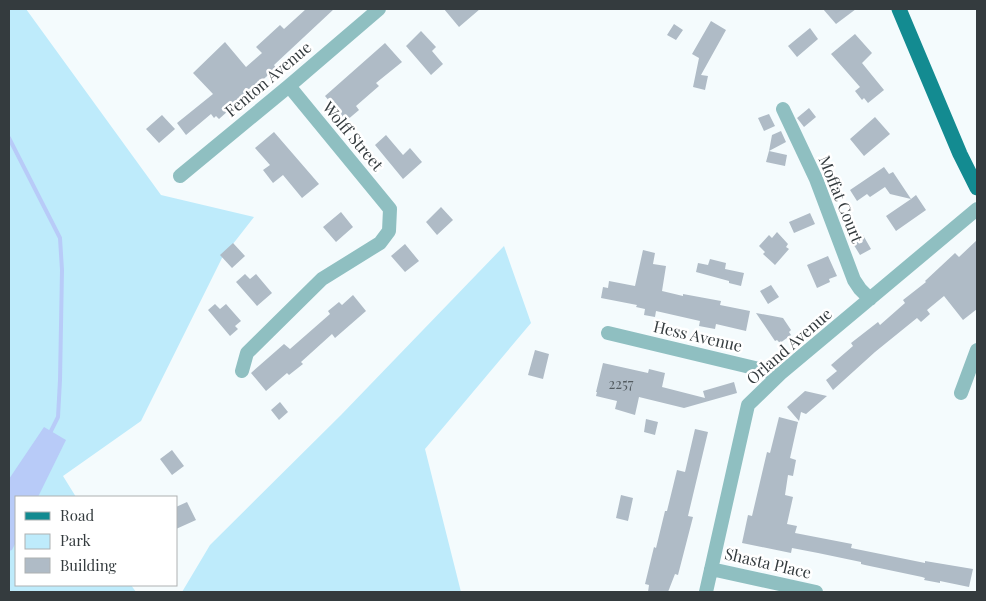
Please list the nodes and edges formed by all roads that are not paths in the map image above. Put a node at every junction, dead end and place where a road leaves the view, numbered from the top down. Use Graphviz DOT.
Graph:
graph roads {
  1 [pos="378,9"];
  2 [pos="899,9"];
  3 [pos="289,86"];
  4 [pos="782,109"];
  5 [pos="180,176"];
  6 [pos="977,188"];
  7 [pos="977,209"];
  8 [pos="870,299"];
  9 [pos="608,333"];
  10 [pos="977,350"];
  11 [pos="242,371"];
  12 [pos="780,374"];
  13 [pos="961,393"];
  14 [pos="711,569"];
  15 [pos="706,592"];
  16 [pos="816,592"];
  1 -- 3 [label="street, Fenton Avenue"];
  2 -- 6 [label="main road"];
  3 -- 5 [label="street, Fenton Avenue"];
  3 -- 11 [label="street, Wolff Street"];
  4 -- 8 [label="street, Moffat Court"];
  7 -- 8 [label="street, Orland Avenue"];
  8 -- 12 [label="street, Orland Avenue"];
  9 -- 12 [label="street, Hess Avenue"];
  10 -- 13 [label="street"];
  12 -- 14 [label="street, Orland Avenue"];
  14 -- 15 [label="street, Orland Avenue"];
  14 -- 16 [label="street, Shasta Place"];
}
